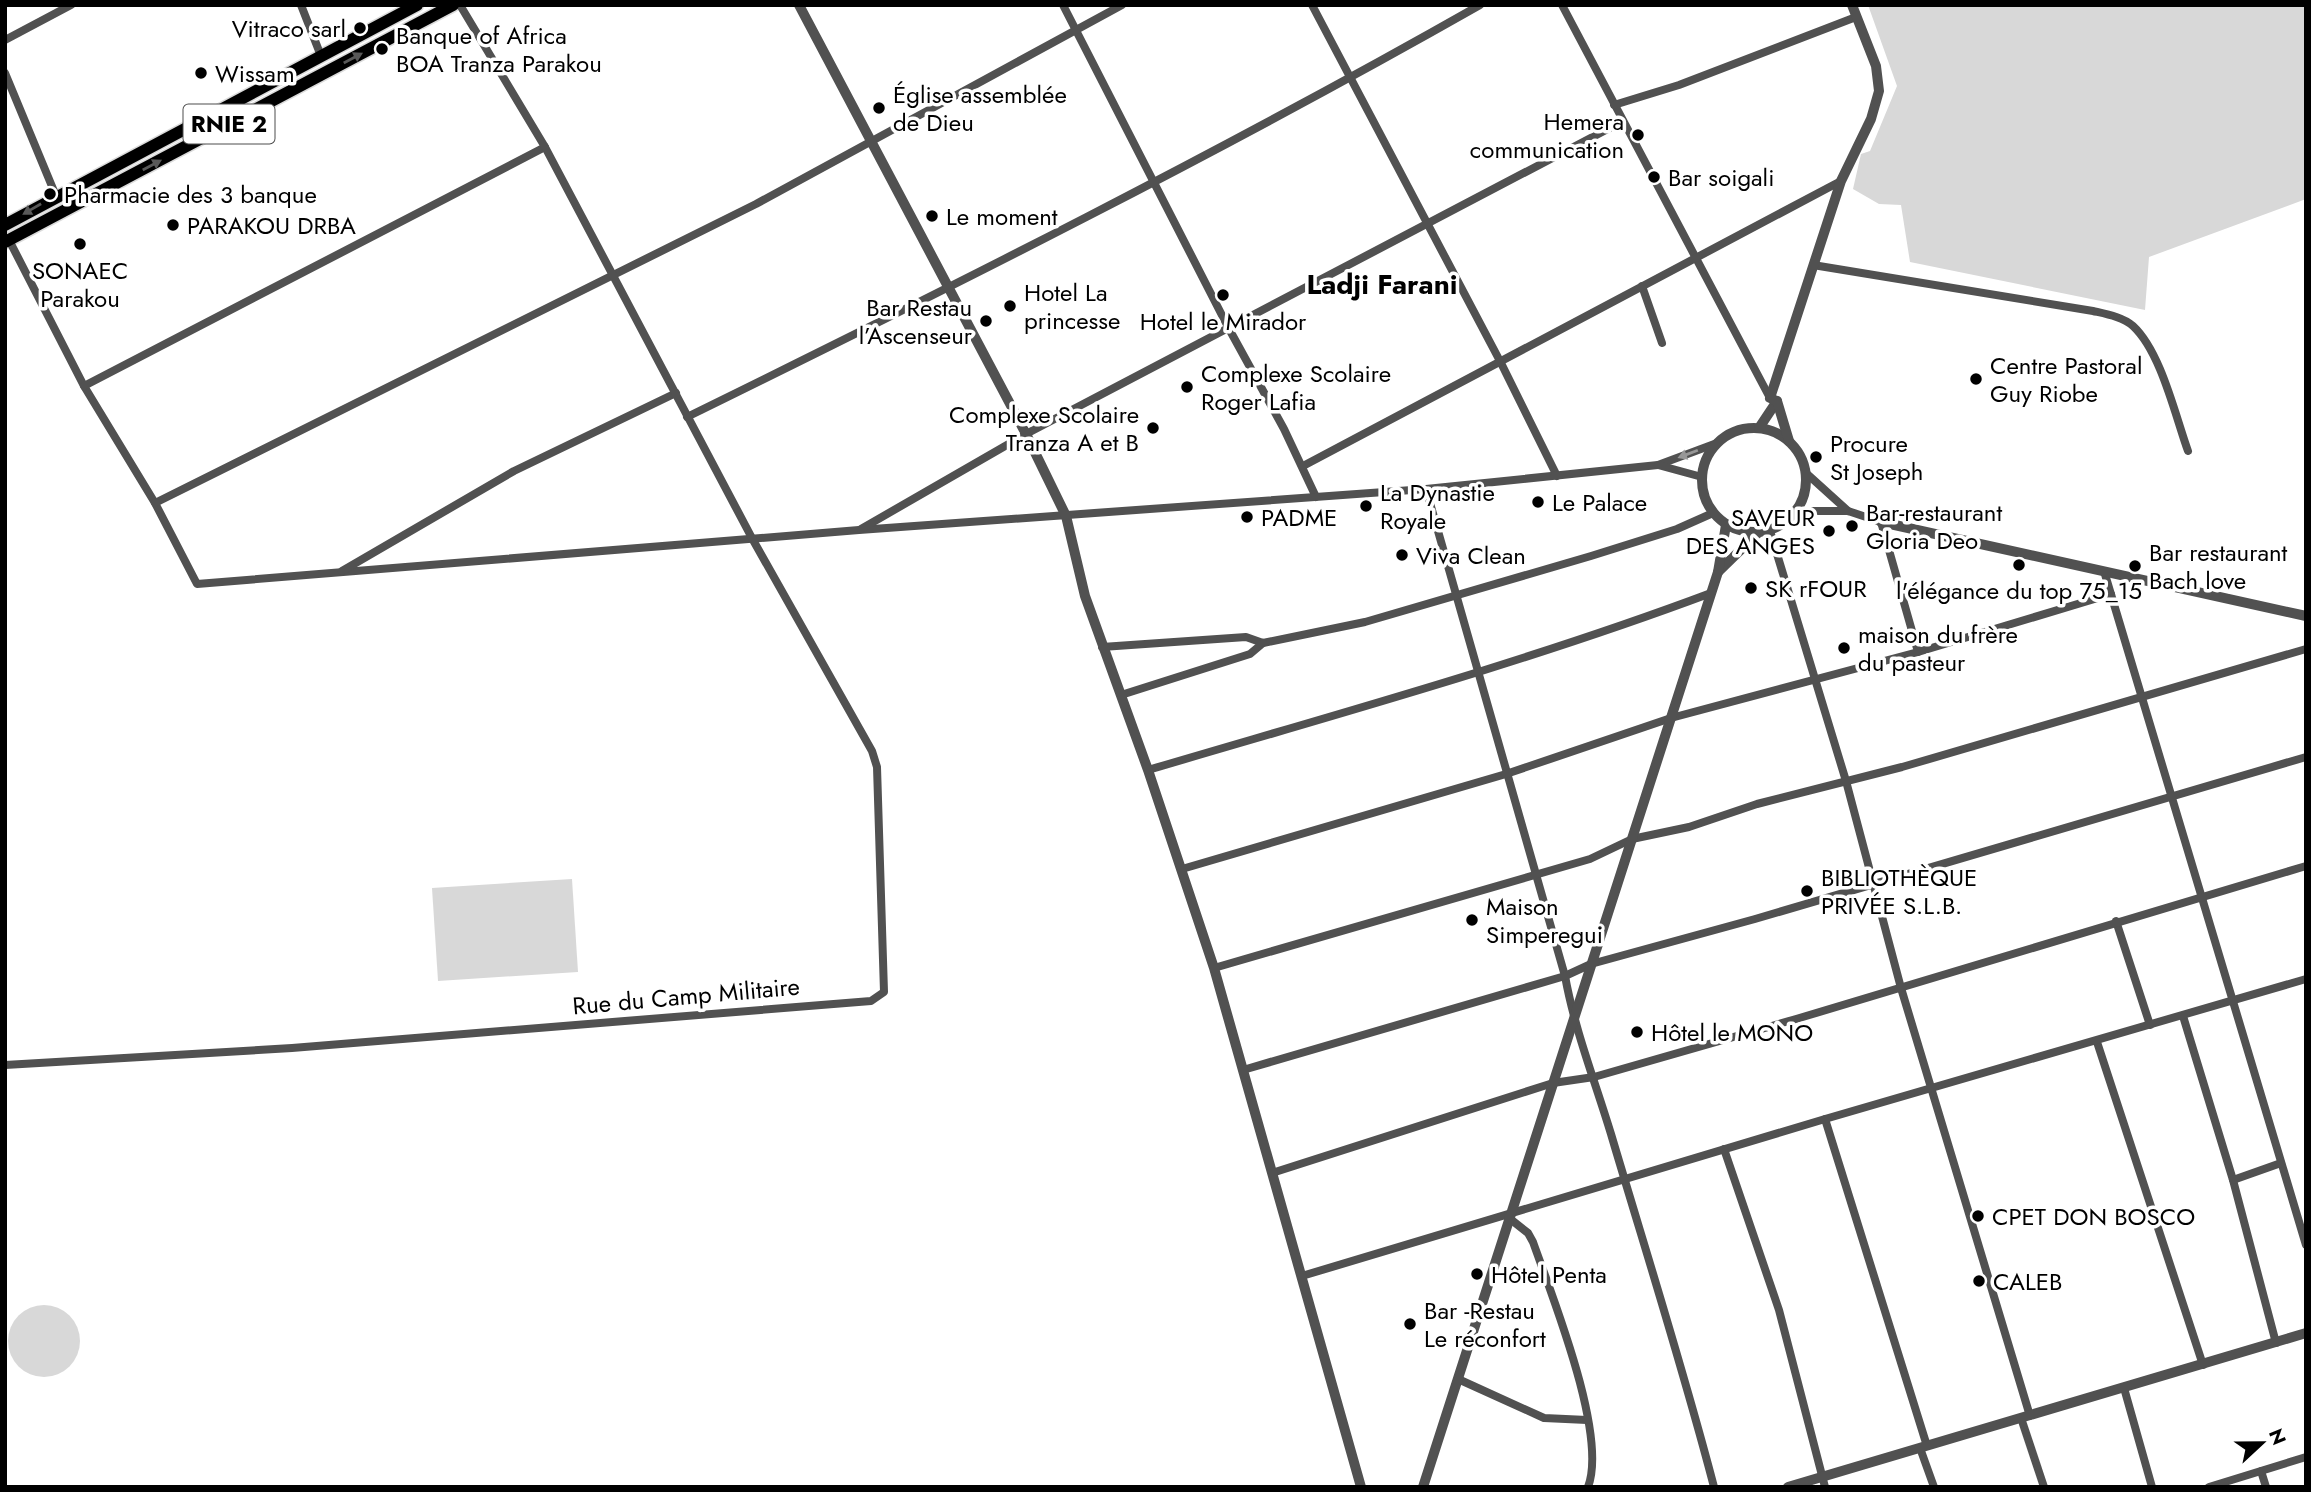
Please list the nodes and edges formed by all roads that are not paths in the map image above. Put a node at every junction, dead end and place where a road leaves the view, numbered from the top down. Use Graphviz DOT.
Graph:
graph roads {
  1 [pos="71,5"];
  2 [pos="301,5"];
  3 [pos="417,5"];
  4 [pos="453,5"];
  5 [pos="460,5"];
  6 [pos="1063,5"];
  7 [pos="1122,5"];
  8 [pos="1312,5"];
  9 [pos="1480,5"];
  10 [pos="1562,5"];
  11 [pos="1852,5"];
  12 [pos="802,6"];
  13 [pos="1856,17"];
  14 [pos="1075,30"];
  15 [pos="5,40"];
  16 [pos="321,55"];
  17 [pos="5,73"];
  18 [pos="1349,79"];
  19 [pos="1614,105"];
  20 [pos="1623,121"];
  21 [pos="870,139"];
  22 [pos="545,147"];
  23 [pos="1154,181"];
  24 [pos="1841,181"];
  25 [pos="56,196"];
  26 [pos="5,225"];
  27 [pos="1426,225"];
  28 [pos="7,242"];
  29 [pos="1694,258"];
  30 [pos="1813,265"];
  31 [pos="612,276"];
  32 [pos="1642,286"];
  33 [pos="949,288"];
  34 [pos="1228,327"];
  35 [pos="1662,343"];
  36 [pos="1501,363"];
  37 [pos="85,386"];
  38 [pos="676,393"];
  39 [pos="1774,400"];
  40 [pos="687,417"];
  41 [pos="1759,428"];
  42 [pos="1026,434"];
  43 [pos="1789,441"];
  44 [pos="1717,443"];
  45 [pos="2188,451"];
  46 [pos="1658,465"];
  47 [pos="1303,466"];
  48 [pos="1806,473"];
  49 [pos="1557,476"];
  50 [pos="1702,477"];
  51 [pos="1426,489"];
  52 [pos="1316,497"];
  53 [pos="155,503"];
  54 [pos="1797,511"];
  55 [pos="1848,511"];
  56 [pos="1713,513"];
  57 [pos="1066,516"];
  58 [pos="1881,522"];
  59 [pos="1726,525"];
  60 [pos="859,530"];
  61 [pos="1770,531"];
  62 [pos="1758,533"];
  63 [pos="753,540"];
  64 [pos="2104,571"];
  65 [pos="1718,572"];
  66 [pos="340,573"];
  67 [pos="1711,593"];
  68 [pos="2111,594"];
  69 [pos="1456,597"];
  70 [pos="2306,616"];
  71 [pos="1262,643"];
  72 [pos="1102,647"];
  73 [pos="2306,649"];
  74 [pos="1918,652"];
  75 [pos="1479,673"];
  76 [pos="1814,680"];
  77 [pos="1121,695"];
  78 [pos="2142,698"];
  79 [pos="1671,718"];
  80 [pos="2306,757"];
  81 [pos="1148,770"];
  82 [pos="1506,774"];
  83 [pos="1846,781"];
  84 [pos="2171,797"];
  85 [pos="1632,839"];
  86 [pos="2306,866"];
  87 [pos="1182,869"];
  88 [pos="1535,876"];
  89 [pos="1873,883"];
  90 [pos="2201,897"];
  91 [pos="2116,921"];
  92 [pos="1591,964"];
  93 [pos="1214,968"];
  94 [pos="1565,976"];
  95 [pos="2306,979"];
  96 [pos="1901,988"];
  97 [pos="2232,1001"];
  98 [pos="2183,1016"];
  99 [pos="1573,1021"];
  100 [pos="2150,1025"];
  101 [pos="2097,1042"];
  102 [pos="5,1065"];
  103 [pos="1243,1070"];
  104 [pos="1594,1077"];
  105 [pos="1553,1083"];
  106 [pos="1932,1088"];
  107 [pos="1825,1119"];
  108 [pos="1724,1149"];
  109 [pos="2281,1163"];
  110 [pos="1272,1172"];
  111 [pos="1624,1179"];
  112 [pos="2233,1180"];
  113 [pos="1510,1216"];
  114 [pos="2306,1245"];
  115 [pos="1302,1276"];
  116 [pos="2306,1333"];
  117 [pos="2276,1343"];
  118 [pos="2203,1365"];
  119 [pos="1458,1379"];
  120 [pos="2124,1388"];
  121 [pos="2025,1417"];
  122 [pos="1587,1420"];
  123 [pos="1923,1447"];
  124 [pos="2306,1457"];
  125 [pos="2261,1471"];
  126 [pos="1824,1482"];
  127 [pos="1361,1487"];
  128 [pos="1423,1487"];
  129 [pos="1588,1487"];
  130 [pos="1714,1487"];
  131 [pos="1788,1487"];
  132 [pos="1934,1487"];
  133 [pos="2044,1487"];
  134 [pos="2152,1487"];
  135 [pos="2209,1487"];
  136 [pos="2266,1487"];
  1 -- 15 [label="street"];
  2 -- 16 [label="street"];
  3 -- 16 [label="main road, RNIE 2"];
  28 -- 4 [label="main road, RNIE 2, one-way"];
  5 -- 22 [label="street"];
  6 -- 14 [label="street"];
  7 -- 14 [label="street"];
  8 -- 18 [label="street"];
  9 -- 18 [label="street"];
  10 -- 19 [label="street"];
  11 -- 13 [label="street"];
  12 -- 21 [label="street"];
  13 -- 19 [label="street"];
  13 -- 24 [label="street"];
  14 -- 21 [label="street"];
  14 -- 23 [label="street"];
  16 -- 25 [label="main road, RNIE 2"];
  17 -- 25 [label="street"];
  18 -- 23 [label="street"];
  18 -- 27 [label="street"];
  19 -- 20 [label="street"];
  20 -- 27 [label="street"];
  20 -- 29 [label="street"];
  21 -- 31 [label="street"];
  21 -- 33 [label="street"];
  22 -- 31 [label="street"];
  22 -- 37 [label="street"];
  23 -- 33 [label="street"];
  23 -- 34 [label="street"];
  24 -- 29 [label="street"];
  24 -- 30 [label="street"];
  25 -- 26 [label="main road, RNIE 2, one-way"];
  27 -- 34 [label="street"];
  27 -- 36 [label="street"];
  28 -- 37 [label="street"];
  29 -- 32 [label="street"];
  29 -- 39 [label="street"];
  30 -- 39 [label="street"];
  30 -- 45 [label="street"];
  31 -- 38 [label="street"];
  31 -- 53 [label="street"];
  32 -- 35 [label="street"];
  32 -- 36 [label="street"];
  33 -- 40 [label="street"];
  33 -- 42 [label="street"];
  34 -- 42 [label="street"];
  34 -- 47 [label="street"];
  36 -- 47 [label="street"];
  36 -- 49 [label="street"];
  37 -- 53 [label="street"];
  38 -- 40 [label="street"];
  38 -- 66 [label="street"];
  39 -- 41 [label="street"];
  39 -- 43 [label="street"];
  40 -- 63 [label="street"];
  41 -- 43 [label="street"];
  41 -- 44 [label="street"];
  42 -- 57 [label="street"];
  42 -- 60 [label="street"];
  43 -- 48 [label="street"];
  44 -- 46 [label="street, one-way"];
  44 -- 50 [label="street"];
  46 -- 49 [label="street"];
  46 -- 50 [label="street"];
  47 -- 52 [label="street"];
  48 -- 54 [label="street"];
  48 -- 55 [label="street"];
  49 -- 51 [label="street"];
  50 -- 56 [label="street"];
  51 -- 52 [label="street"];
  51 -- 69 [label="street"];
  52 -- 57 [label="street"];
  53 -- 66 [label="street"];
  54 -- 55 [label="street"];
  54 -- 61 [label="street"];
  55 -- 58 [label="street"];
  56 -- 59 [label="street"];
  56 -- 69 [label="street"];
  57 -- 60 [label="street"];
  57 -- 72 [label="street"];
  58 -- 64 [label="street"];
  58 -- 74 [label="street"];
  59 -- 62 [label="street"];
  59 -- 65 [label="street"];
  60 -- 63 [label="street"];
  61 -- 62 [label="street"];
  61 -- 76 [label="street"];
  62 -- 65 [label="street"];
  63 -- 66 [label="street"];
  63 -- 102 [label="street, Rue du Camp Militaire"];
  64 -- 68 [label="street"];
  64 -- 70 [label="street"];
  65 -- 67 [label="street"];
  67 -- 75 [label="street"];
  67 -- 79 [label="street"];
  68 -- 74 [label="street"];
  68 -- 78 [label="street"];
  69 -- 71 [label="street"];
  69 -- 75 [label="street"];
  71 -- 72 [label="street"];
  71 -- 77 [label="street"];
  72 -- 77 [label="street"];
  73 -- 78 [label="street"];
  74 -- 76 [label="street"];
  75 -- 81 [label="street"];
  75 -- 82 [label="street"];
  76 -- 79 [label="street"];
  76 -- 83 [label="street"];
  77 -- 81 [label="street"];
  78 -- 83 [label="street"];
  78 -- 84 [label="street"];
  79 -- 82 [label="street"];
  79 -- 85 [label="street"];
  80 -- 84 [label="street"];
  81 -- 87 [label="street"];
  82 -- 87 [label="street"];
  82 -- 88 [label="street"];
  83 -- 85 [label="street"];
  83 -- 89 [label="street"];
  84 -- 89 [label="street"];
  84 -- 90 [label="street"];
  85 -- 88 [label="street"];
  85 -- 92 [label="street"];
  86 -- 90 [label="street"];
  87 -- 93 [label="street"];
  88 -- 93 [label="street"];
  88 -- 94 [label="street"];
  89 -- 92 [label="street"];
  89 -- 96 [label="street"];
  90 -- 91 [label="street"];
  90 -- 97 [label="street"];
  91 -- 96 [label="street"];
  91 -- 100 [label="street"];
  92 -- 94 [label="street"];
  92 -- 99 [label="street"];
  93 -- 103 [label="street"];
  94 -- 99 [label="street"];
  94 -- 103 [label="street"];
  95 -- 97 [label="street"];
  96 -- 104 [label="street"];
  96 -- 106 [label="street"];
  97 -- 98 [label="street"];
  97 -- 109 [label="street"];
  98 -- 100 [label="street"];
  98 -- 112 [label="street"];
  99 -- 104 [label="street"];
  99 -- 105 [label="street"];
  100 -- 101 [label="street"];
  101 -- 106 [label="street"];
  101 -- 118 [label="street"];
  103 -- 110 [label="street"];
  104 -- 105 [label="street"];
  104 -- 111 [label="street"];
  105 -- 110 [label="street"];
  105 -- 113 [label="street"];
  106 -- 107 [label="street"];
  106 -- 121 [label="street"];
  107 -- 108 [label="street"];
  107 -- 123 [label="street"];
  108 -- 111 [label="street"];
  108 -- 126 [label="street"];
  109 -- 112 [label="street"];
  109 -- 114 [label="street"];
  110 -- 115 [label="street"];
  111 -- 113 [label="street"];
  111 -- 130 [label="street"];
  112 -- 117 [label="street"];
  113 -- 115 [label="street"];
  113 -- 119 [label="street"];
  113 -- 122 [label="street"];
  115 -- 127 [label="street"];
  116 -- 117 [label="street"];
  117 -- 118 [label="street"];
  118 -- 120 [label="street"];
  119 -- 122 [label="street"];
  119 -- 128 [label="street"];
  120 -- 121 [label="street"];
  120 -- 134 [label="street"];
  121 -- 123 [label="street"];
  121 -- 133 [label="street"];
  122 -- 129 [label="street"];
  123 -- 126 [label="street"];
  123 -- 132 [label="street"];
  124 -- 125 [label="street"];
  125 -- 135 [label="street"];
  125 -- 136 [label="street"];
  126 -- 131 [label="street"];
}
